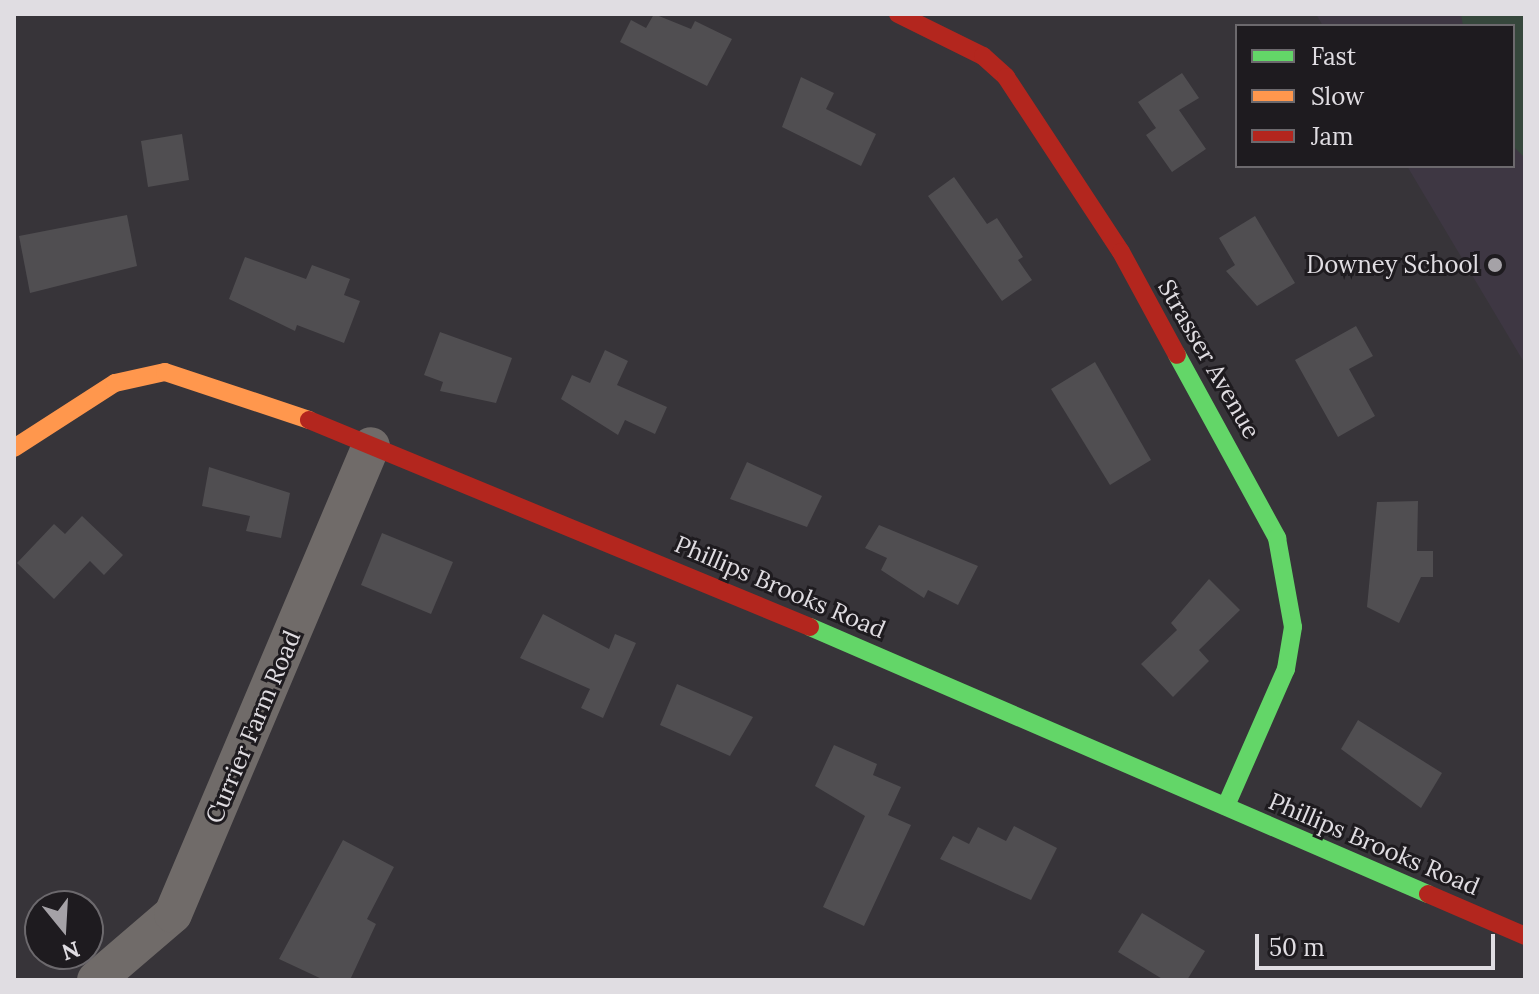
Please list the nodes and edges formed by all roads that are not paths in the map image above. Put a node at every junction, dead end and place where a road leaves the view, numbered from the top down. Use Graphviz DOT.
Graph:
graph roads {
  1 [pos="898,14"];
  2 [pos="371,446"];
  3 [pos="14,448"];
  4 [pos="1226,806"];
  5 [pos="1525,936"];
  6 [pos="96,980"];
  1 -- 4 [label="street, Strasser Avenue"];
  2 -- 3 [label="street, Phillips Brooks Road"];
  2 -- 4 [label="street, Phillips Brooks Road"];
  2 -- 6 [label="street, Currier Farm Road"];
  4 -- 5 [label="street, Phillips Brooks Road"];
}
